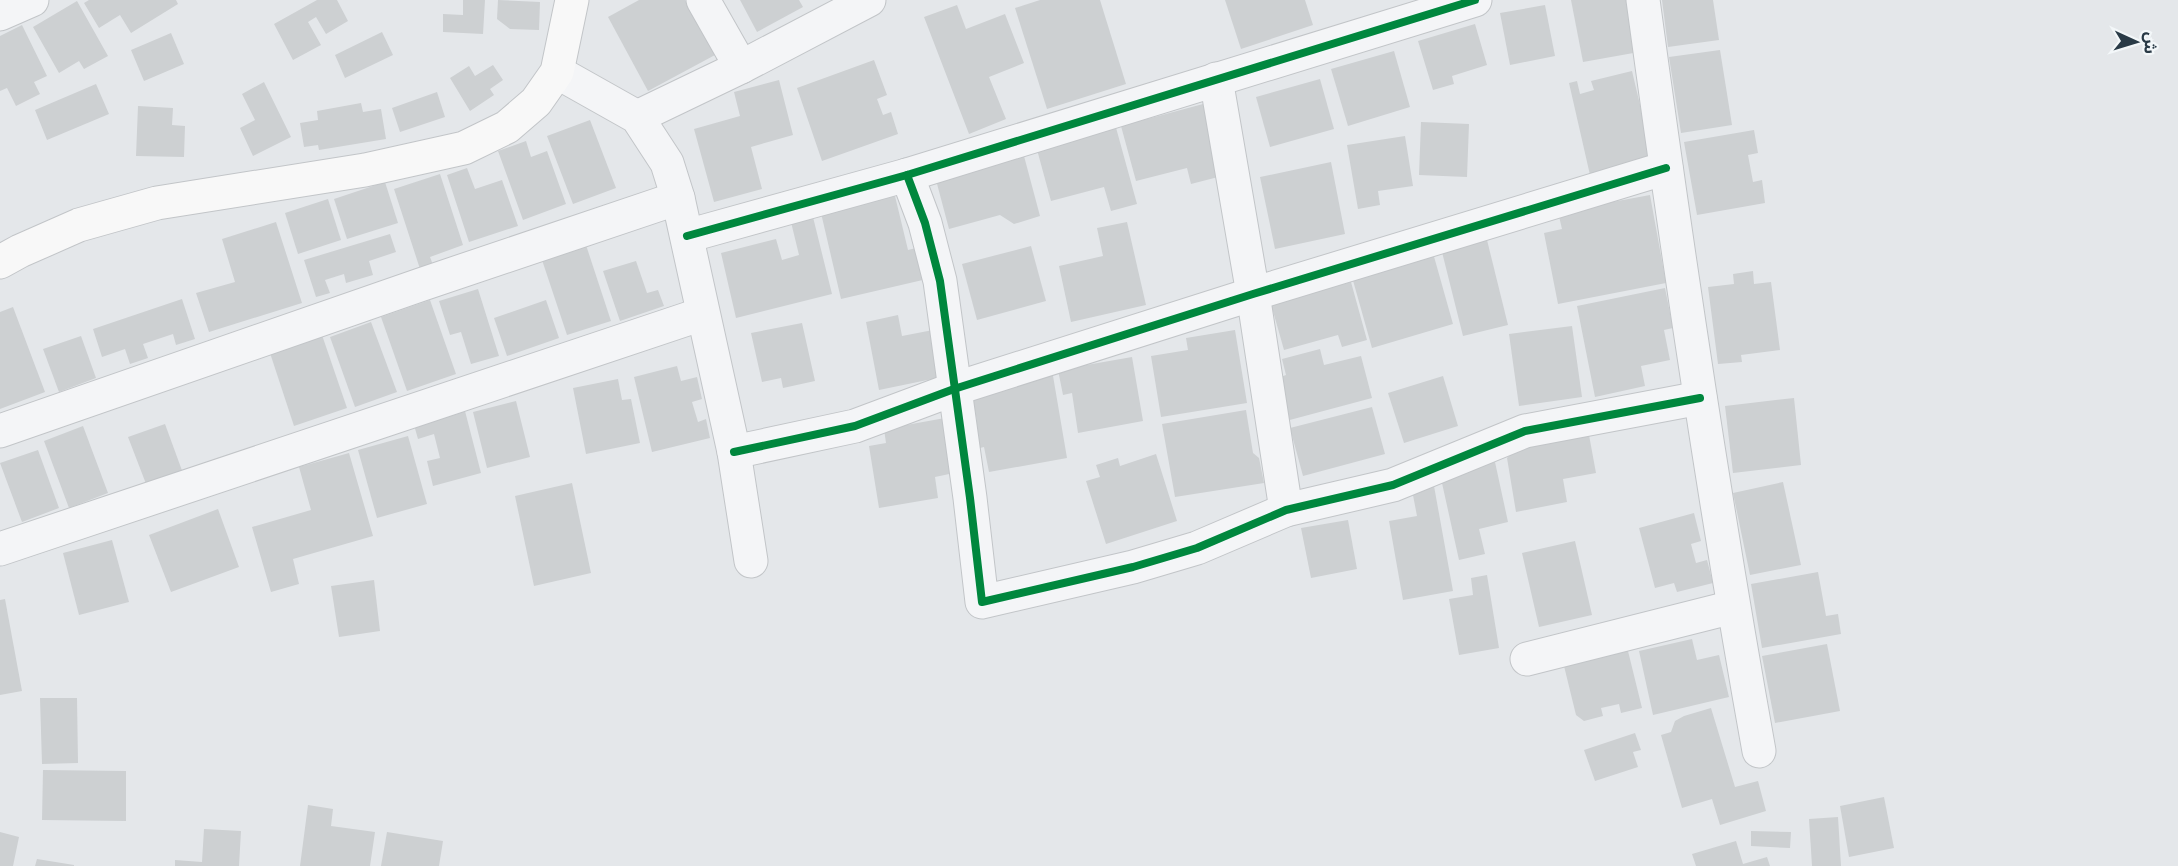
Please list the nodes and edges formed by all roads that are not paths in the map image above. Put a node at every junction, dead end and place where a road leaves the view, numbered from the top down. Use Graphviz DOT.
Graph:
graph roads {
  1 [pos="32,0"];
  2 [pos="572,0"];
  3 [pos="703,0"];
  4 [pos="869,0"];
  5 [pos="1475,0"];
  6 [pos="1643,0"];
  7 [pos="0,14"];
  8 [pos="741,67"];
  9 [pos="557,72"];
  10 [pos="1216,79"];
  11 [pos="637,117"];
  12 [pos="1666,168"];
  13 [pos="907,175"];
  14 [pos="678,198"];
  15 [pos="687,236"];
  16 [pos="0,262"];
  17 [pos="1252,294"];
  18 [pos="702,314"];
  19 [pos="954,389"];
  20 [pos="1700,398"];
  21 [pos="0,430"];
  22 [pos="734,452"];
  23 [pos="1286,510"];
  24 [pos="0,549"];
  25 [pos="751,561"];
  26 [pos="1733,607"];
  27 [pos="1527,659"];
  28 [pos="1759,751"];
  1 -- 7 [label="street"];
  2 -- 9 [label="street"];
  3 -- 8 [label="street"];
  4 -- 8 [label="street"];
  5 -- 10 [label="street"];
  6 -- 12 [label="street"];
  8 -- 11 [label="street"];
  9 -- 11 [label="street"];
  9 -- 16 [label="street"];
  10 -- 13 [label="street"];
  10 -- 17 [label="street"];
  11 -- 14 [label="street"];
  12 -- 17 [label="street"];
  12 -- 20 [label="street"];
  13 -- 15 [label="street"];
  13 -- 19 [label="street"];
  14 -- 15 [label="street"];
  14 -- 21 [label="street"];
  15 -- 18 [label="street"];
  17 -- 19 [label="street"];
  17 -- 23 [label="street"];
  18 -- 22 [label="street"];
  18 -- 24 [label="street"];
  19 -- 22 [label="street"];
  19 -- 23 [label="street"];
  20 -- 23 [label="street"];
  20 -- 26 [label="street"];
  22 -- 25 [label="street"];
  26 -- 27 [label="street"];
  26 -- 28 [label="street"];
}
